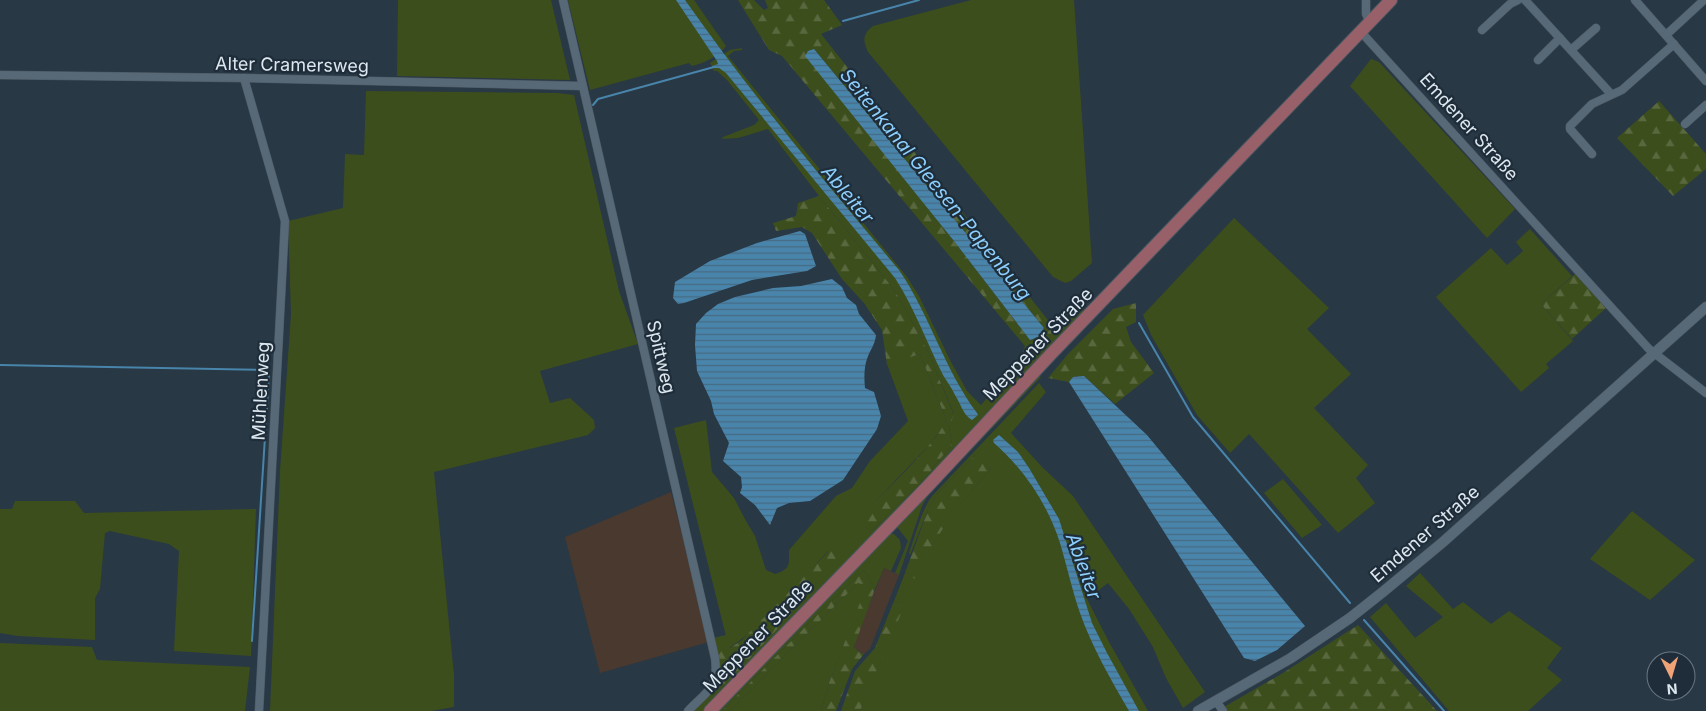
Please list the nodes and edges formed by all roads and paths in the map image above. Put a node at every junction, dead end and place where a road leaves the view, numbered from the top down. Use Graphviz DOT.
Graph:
graph roads {
  1 [pos="562,0"];
  2 [pos="1366,0"];
  3 [pos="1391,0"];
  4 [pos="1518,0"];
  5 [pos="1524,0"];
  6 [pos="1636,0"];
  7 [pos="1704,0"];
  8 [pos="1370,22"];
  9 [pos="1596,28"];
  10 [pos="1482,30"];
  11 [pos="1361,32"];
  12 [pos="1666,35"];
  13 [pos="1560,38"];
  14 [pos="1674,44"];
  15 [pos="1571,50"];
  16 [pos="1538,60"];
  17 [pos="0,75"];
  18 [pos="244,78"];
  19 [pos="1706,81"];
  20 [pos="582,86"];
  21 [pos="1611,94"];
  22 [pos="1706,105"];
  23 [pos="1686,124"];
  24 [pos="1592,154"];
  25 [pos="1706,307"];
  26 [pos="1654,354"];
  27 [pos="1706,393"];
  28 [pos="1216,701"];
  29 [pos="259,711"];
  30 [pos="688,711"];
  31 [pos="710,711"];
  32 [pos="1198,711"];
  33 [pos="1222,711"];
  1 -- 20 [label="street, Spittweg"];
  2 -- 8 [label="street"];
  3 -- 8 [label="main road, Meppener Straße"];
  4 -- 10 [label="street"];
  5 -- 13 [label="street"];
  6 -- 12 [label="street"];
  7 -- 12 [label="street"];
  8 -- 11 [label="main road, Meppener Straße"];
  9 -- 15 [label="street"];
  11 -- 26 [label="street, Emdener Straße"];
  11 -- 31 [label="main road, Meppener Straße"];
  12 -- 14 [label="street"];
  13 -- 15 [label="street"];
  13 -- 16 [label="street"];
  14 -- 19 [label="street"];
  14 -- 21 [label="street"];
  15 -- 21 [label="street"];
  17 -- 18 [label="street, Alter Cramersweg"];
  18 -- 20 [label="street, Alter Cramersweg"];
  18 -- 29 [label="street, Mühlenweg"];
  20 -- 30 [label="street, Spittweg"];
  21 -- 24 [label="street"];
  22 -- 23 [label="street"];
  25 -- 26 [label="street, Emdener Straße"];
  26 -- 27 [label="street"];
  26 -- 28 [label="street, Emdener Straße"];
  28 -- 32 [label="street, Emdener Straße"];
  28 -- 33 [label="street"];
}
